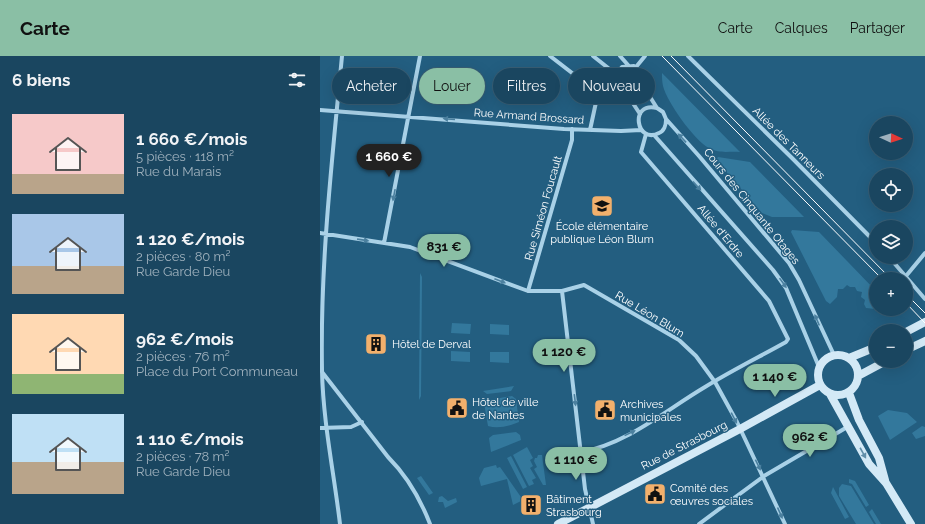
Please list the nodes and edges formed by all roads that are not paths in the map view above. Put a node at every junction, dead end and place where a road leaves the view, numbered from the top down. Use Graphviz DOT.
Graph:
graph roads {
  1 [pos="342,56"];
  2 [pos="420,56"];
  3 [pos="550,56"];
  4 [pos="593,56"];
  5 [pos="620,56"];
  6 [pos="645,56"];
  7 [pos="688,56"];
  8 [pos="628,65"];
  9 [pos="636,67"];
  10 [pos="608,68"];
  11 [pos="620,68"];
  12 [pos="634,104"];
  13 [pos="654,104"];
  14 [pos="657,108"];
  15 [pos="320,110"];
  16 [pos="337,110"];
  17 [pos="640,114"];
  18 [pos="408,116"];
  19 [pos="666,119"];
  20 [pos="572,129"];
  21 [pos="590,130"];
  22 [pos="641,130"];
  23 [pos="646,134"];
  24 [pos="654,135"];
  25 [pos="322,233"];
  26 [pos="869,236"];
  27 [pos="384,243"];
  28 [pos="925,253"];
  29 [pos="896,264"];
  30 [pos="903,272"];
  31 [pos="909,272"];
  32 [pos="913,284"];
  33 [pos="528,291"];
  34 [pos="562,291"];
  35 [pos="925,299"];
  36 [pos="925,322"];
  37 [pos="321,325"];
  38 [pos="913,328"];
  39 [pos="925,341"];
  40 [pos="913,347"];
  41 [pos="869,349"];
  42 [pos="834,355"];
  43 [pos="848,358"];
  44 [pos="819,367"];
  45 [pos="873,368"];
  46 [pos="322,372"];
  47 [pos="858,376"];
  48 [pos="715,382"];
  49 [pos="820,385"];
  50 [pos="849,393"];
  51 [pos="830,394"];
  52 [pos="362,422"];
  53 [pos="849,426"];
  54 [pos="320,428"];
  55 [pos="328,429"];
  56 [pos="740,429"];
  57 [pos="581,452"];
  58 [pos="764,476"];
  59 [pos="886,482"];
  60 [pos="589,507"];
  61 [pos="340,524"];
  62 [pos="430,524"];
  63 [pos="558,524"];
  64 [pos="594,524"];
  65 [pos="700,524"];
  66 [pos="785,524"];
  67 [pos="911,524"];
  1 -- 16 [label="street"];
  2 -- 18 [label="street"];
  3 -- 21 [label="street"];
  4 -- 10 [label="street"];
  5 -- 8 [label="street"];
  6 -- 9 [label="street"];
  7 -- 26 [label="street, Allée des Tanneurs"];
  8 -- 9 [label="street"];
  8 -- 11 [label="street"];
  12 -- 17 [label="street"];
  13 -- 14 [label="street, Cours des Cinquante Otages"];
  14 -- 17 [label="street"];
  14 -- 19 [label="street, Cours des Cinquante Otages"];
  15 -- 16 [label="street, Rue Armand Brossard"];
  16 -- 18 [label="street, Rue Armand Brossard"];
  16 -- 25 [label="street"];
  17 -- 22 [label="street"];
  20 -- 18 [label="street, Rue Armand Brossard, one-way"];
  18 -- 27 [label="street, one-way"];
  19 -- 24 [label="street"];
  42 -- 19 [label="street, Cours des Cinquante Otages, one-way"];
  20 -- 21 [label="street, Rue Armand Brossard"];
  20 -- 33 [label="street, Rue Siméon Foucault"];
  21 -- 22 [label="street, Rue Armand Brossard"];
  22 -- 23 [label="street"];
  23 -- 24 [label="street"];
  23 -- 48 [label="street, Allée d'Erdre"];
  24 -- 44 [label="street, one-way"];
  25 -- 27 [label="street, one-way"];
  25 -- 37 [label="street"];
  27 -- 33 [label="street, one-way"];
  28 -- 31 [label="street"];
  29 -- 30 [label="street"];
  32 -- 35 [label="street"];
  33 -- 34 [label="street, Rue Léon Blum"];
  34 -- 48 [label="street, Rue Léon Blum"];
  34 -- 57 [label="street, one-way"];
  36 -- 38 [label="main road"];
  37 -- 46 [label="street"];
  39 -- 40 [label="main road"];
  41 -- 43 [label="main road"];
  42 -- 43 [label="main road"];
  42 -- 44 [label="main road"];
  43 -- 47 [label="main road"];
  44 -- 49 [label="main road"];
  45 -- 47 [label="main road"];
  46 -- 52 [label="street"];
  46 -- 55 [label="street"];
  47 -- 50 [label="main road"];
  48 -- 56 [label="street, Rue Léon Blum, one-way"];
  57 -- 48 [label="street, one-way"];
  49 -- 51 [label="main road"];
  49 -- 56 [label="main road, Rue de Strasbourg"];
  50 -- 51 [label="main road"];
  50 -- 59 [label="main road"];
  51 -- 53 [label="main road"];
  52 -- 55 [label="street"];
  52 -- 62 [label="street"];
  53 -- 58 [label="street"];
  53 -- 59 [label="main road, one-way"];
  54 -- 55 [label="street"];
  55 -- 61 [label="street"];
  56 -- 58 [label="street, Rue Léon Blum, one-way"];
  56 -- 60 [label="main road, Rue de Strasbourg"];
  57 -- 60 [label="street"];
  58 -- 65 [label="street"];
  58 -- 66 [label="street, Rue Léon Blum, one-way"];
  59 -- 67 [label="main road"];
  60 -- 63 [label="main road, Rue de Strasbourg"];
  60 -- 64 [label="street"];
}
